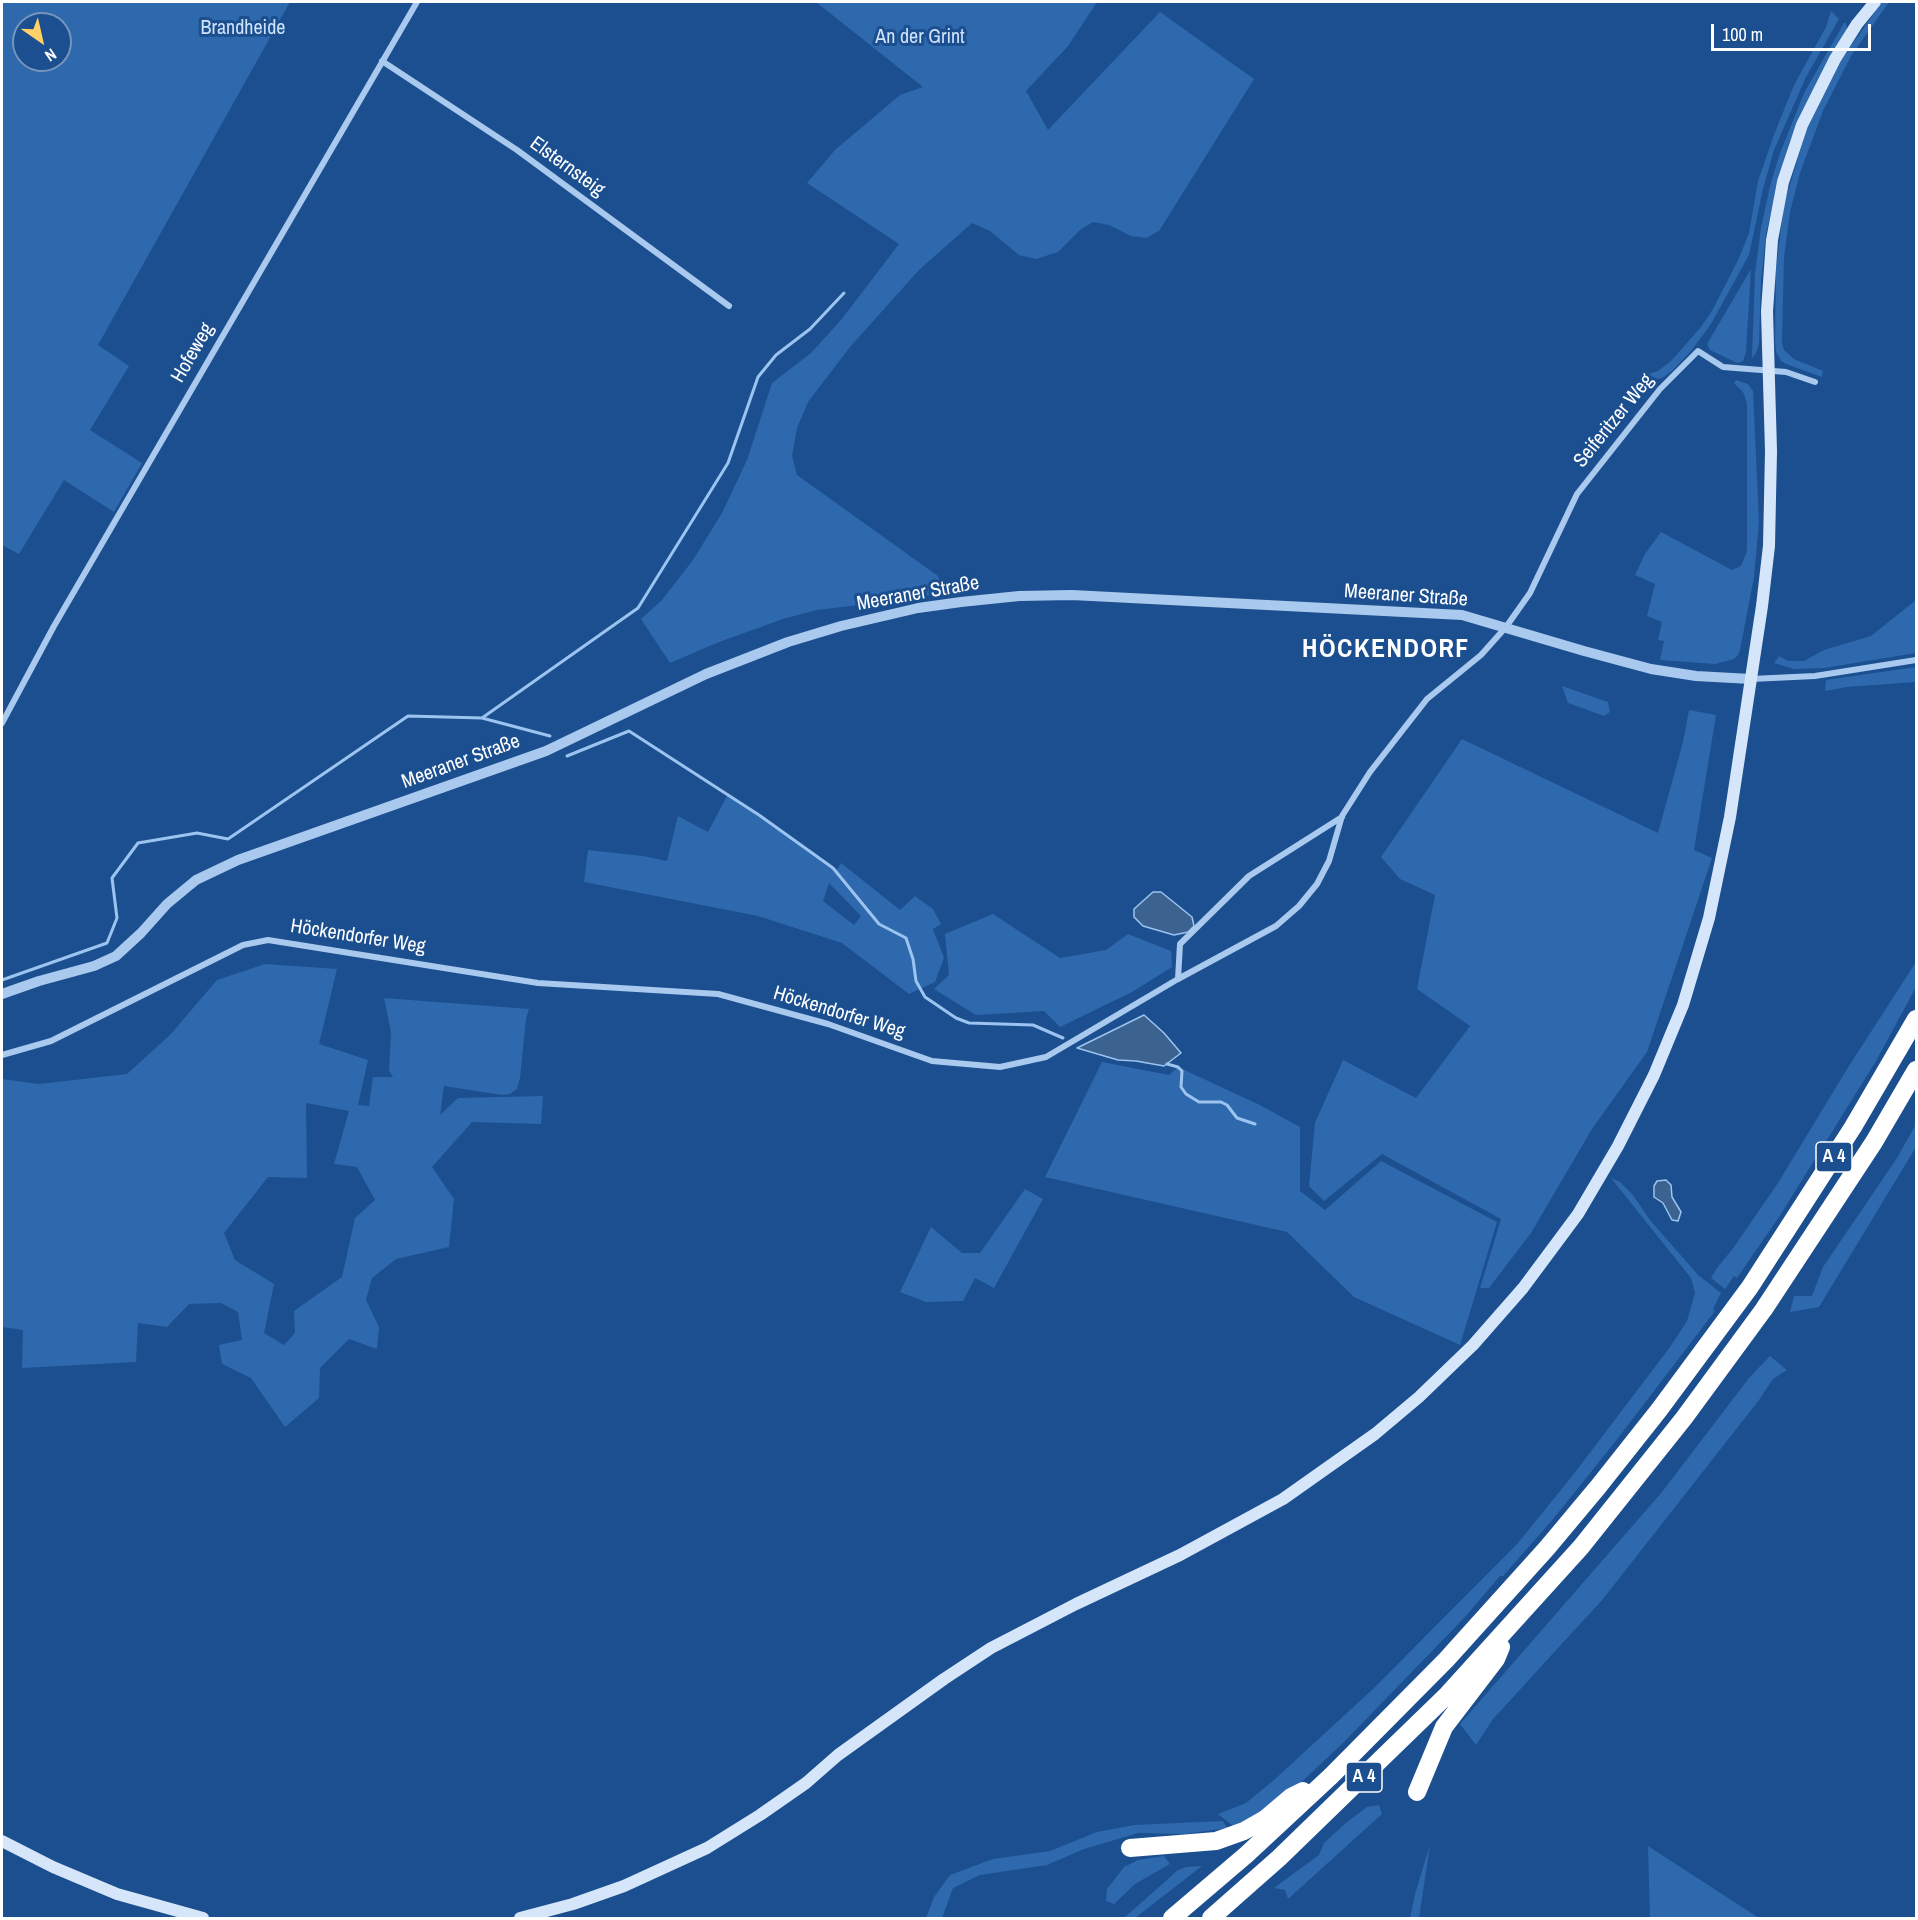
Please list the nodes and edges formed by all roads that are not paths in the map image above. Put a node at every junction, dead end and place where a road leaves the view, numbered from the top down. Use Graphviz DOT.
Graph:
graph roads {
  1 [pos="417,2"];
  2 [pos="1875,2"];
  3 [pos="382,62"];
  4 [pos="729,306"];
  5 [pos="1768,371"];
  6 [pos="1815,382"];
  7 [pos="1506,627"];
  8 [pos="1917,660"];
  9 [pos="1750,680"];
  10 [pos="2,723"];
  11 [pos="1342,816"];
  12 [pos="1178,979"];
  13 [pos="2,994"];
  14 [pos="1917,1019"];
  15 [pos="2,1055"];
  16 [pos="1917,1070"];
  17 [pos="1510,1627"];
  18 [pos="1330,1776"];
  19 [pos="1417,1792"];
  20 [pos="2,1840"];
  21 [pos="1130,1848"];
  22 [pos="203,1918"];
  23 [pos="520,1918"];
  24 [pos="1172,1918"];
  25 [pos="1211,1918"];
  1 -- 3 [label="street, Hofeweg"];
  2 -- 5 [label="main road"];
  3 -- 4 [label="street, Elsternsteig"];
  3 -- 10 [label="street, Hofeweg"];
  5 -- 6 [label="street, Seiferitzer Weg"];
  5 -- 7 [label="street, Seiferitzer Weg"];
  5 -- 9 [label="main road"];
  7 -- 9 [label="street, Meeraner Straße"];
  7 -- 11 [label="street, Höckendorfer Weg"];
  7 -- 13 [label="street, Meeraner Straße"];
  8 -- 9 [label="street, Meeraner Straße"];
  9 -- 23 [label="main road"];
  11 -- 12 [label="street"];
  11 -- 12 [label="street, Höckendorfer Weg"];
  12 -- 15 [label="street, Höckendorfer Weg"];
  14 -- 18 [label="highway, A 4"];
  16 -- 17 [label="highway, A 4"];
  17 -- 19 [label="highway"];
  17 -- 25 [label="highway, A 4"];
  18 -- 21 [label="highway"];
  18 -- 24 [label="highway, A 4"];
  20 -- 22 [label="main road"];
}
